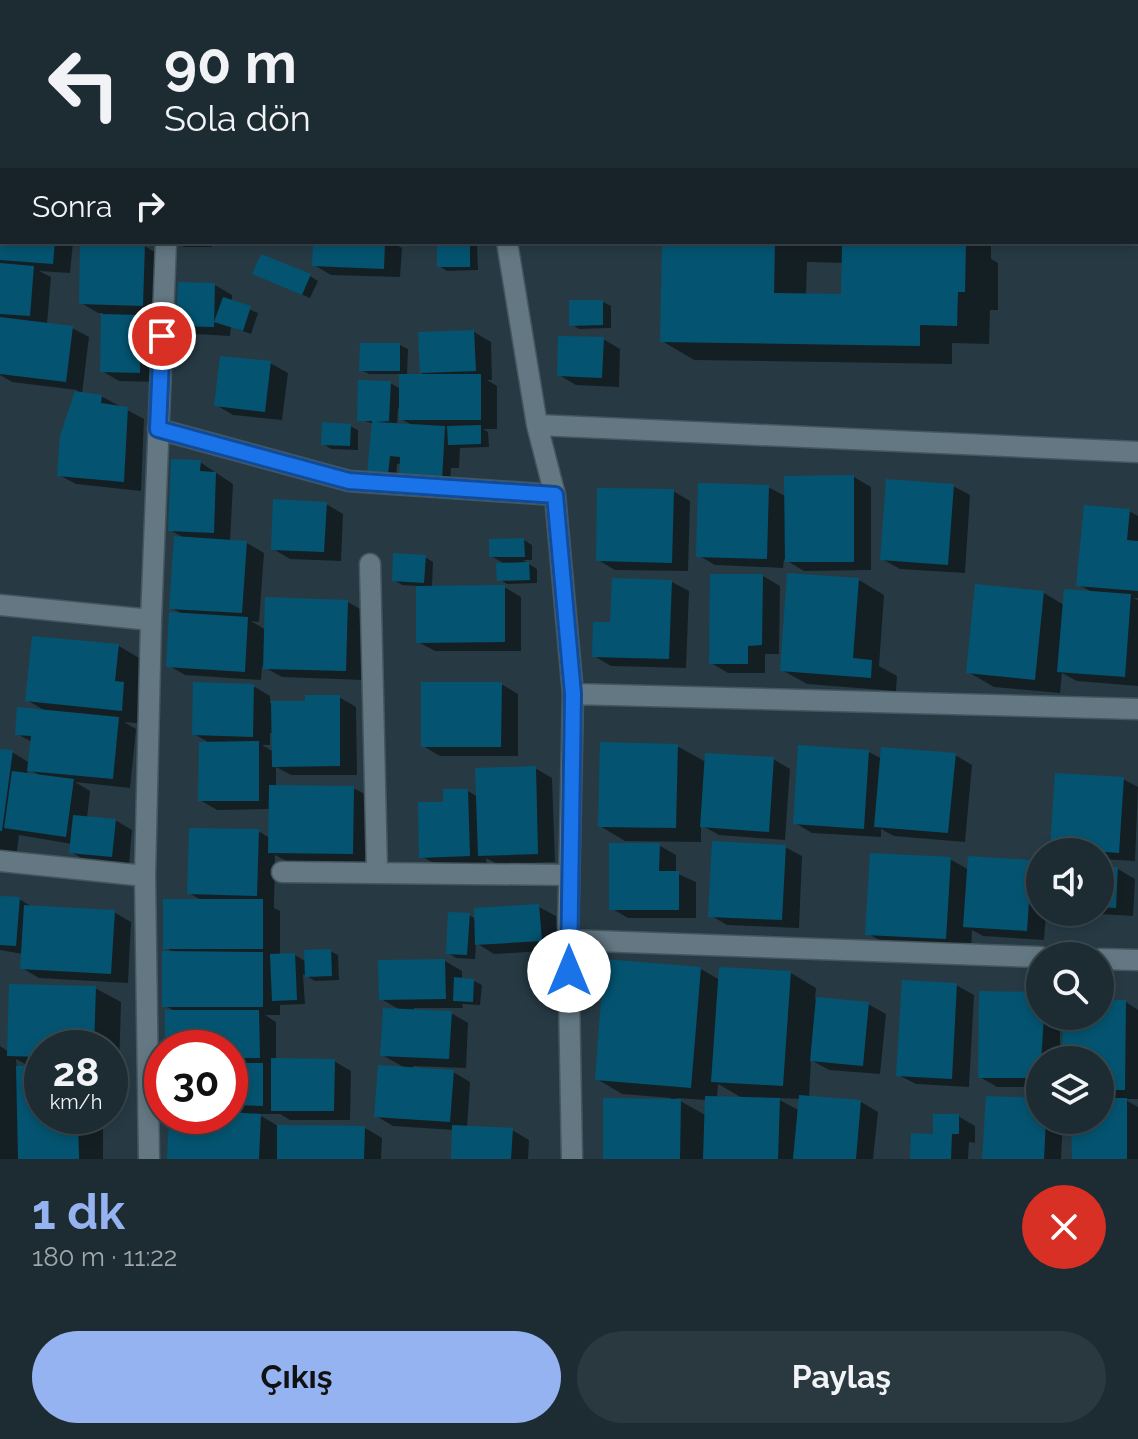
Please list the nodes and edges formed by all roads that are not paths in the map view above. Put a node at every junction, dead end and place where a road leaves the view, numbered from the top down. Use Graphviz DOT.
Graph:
graph roads {
  1 [pos="166,244"];
  2 [pos="507,244"];
  3 [pos="537,425"];
  4 [pos="158,429"];
  5 [pos="1138,452"];
  6 [pos="555,495"];
  7 [pos="370,564"];
  8 [pos="0,605"];
  9 [pos="151,620"];
  10 [pos="573,694"];
  11 [pos="1138,709"];
  12 [pos="0,861"];
  13 [pos="282,872"];
  14 [pos="377,872"];
  15 [pos="569,875"];
  16 [pos="145,876"];
  17 [pos="568,940"];
  18 [pos="1026,956"];
  19 [pos="1114,959"];
  20 [pos="1138,960"];
  21 [pos="149,1159"];
  22 [pos="572,1159"];
  1 -- 4 [label="street"];
  2 -- 3 [label="street"];
  3 -- 5 [label="street"];
  3 -- 6 [label="street"];
  4 -- 6 [label="street"];
  4 -- 9 [label="street"];
  6 -- 10 [label="street"];
  7 -- 14 [label="street"];
  8 -- 9 [label="street"];
  9 -- 16 [label="street"];
  10 -- 11 [label="street"];
  10 -- 15 [label="street"];
  12 -- 16 [label="street"];
  13 -- 14 [label="street"];
  14 -- 15 [label="street"];
  15 -- 17 [label="street"];
  16 -- 21 [label="street"];
  17 -- 18 [label="street"];
  17 -- 22 [label="street"];
  19 -- 20 [label="street"];
}
